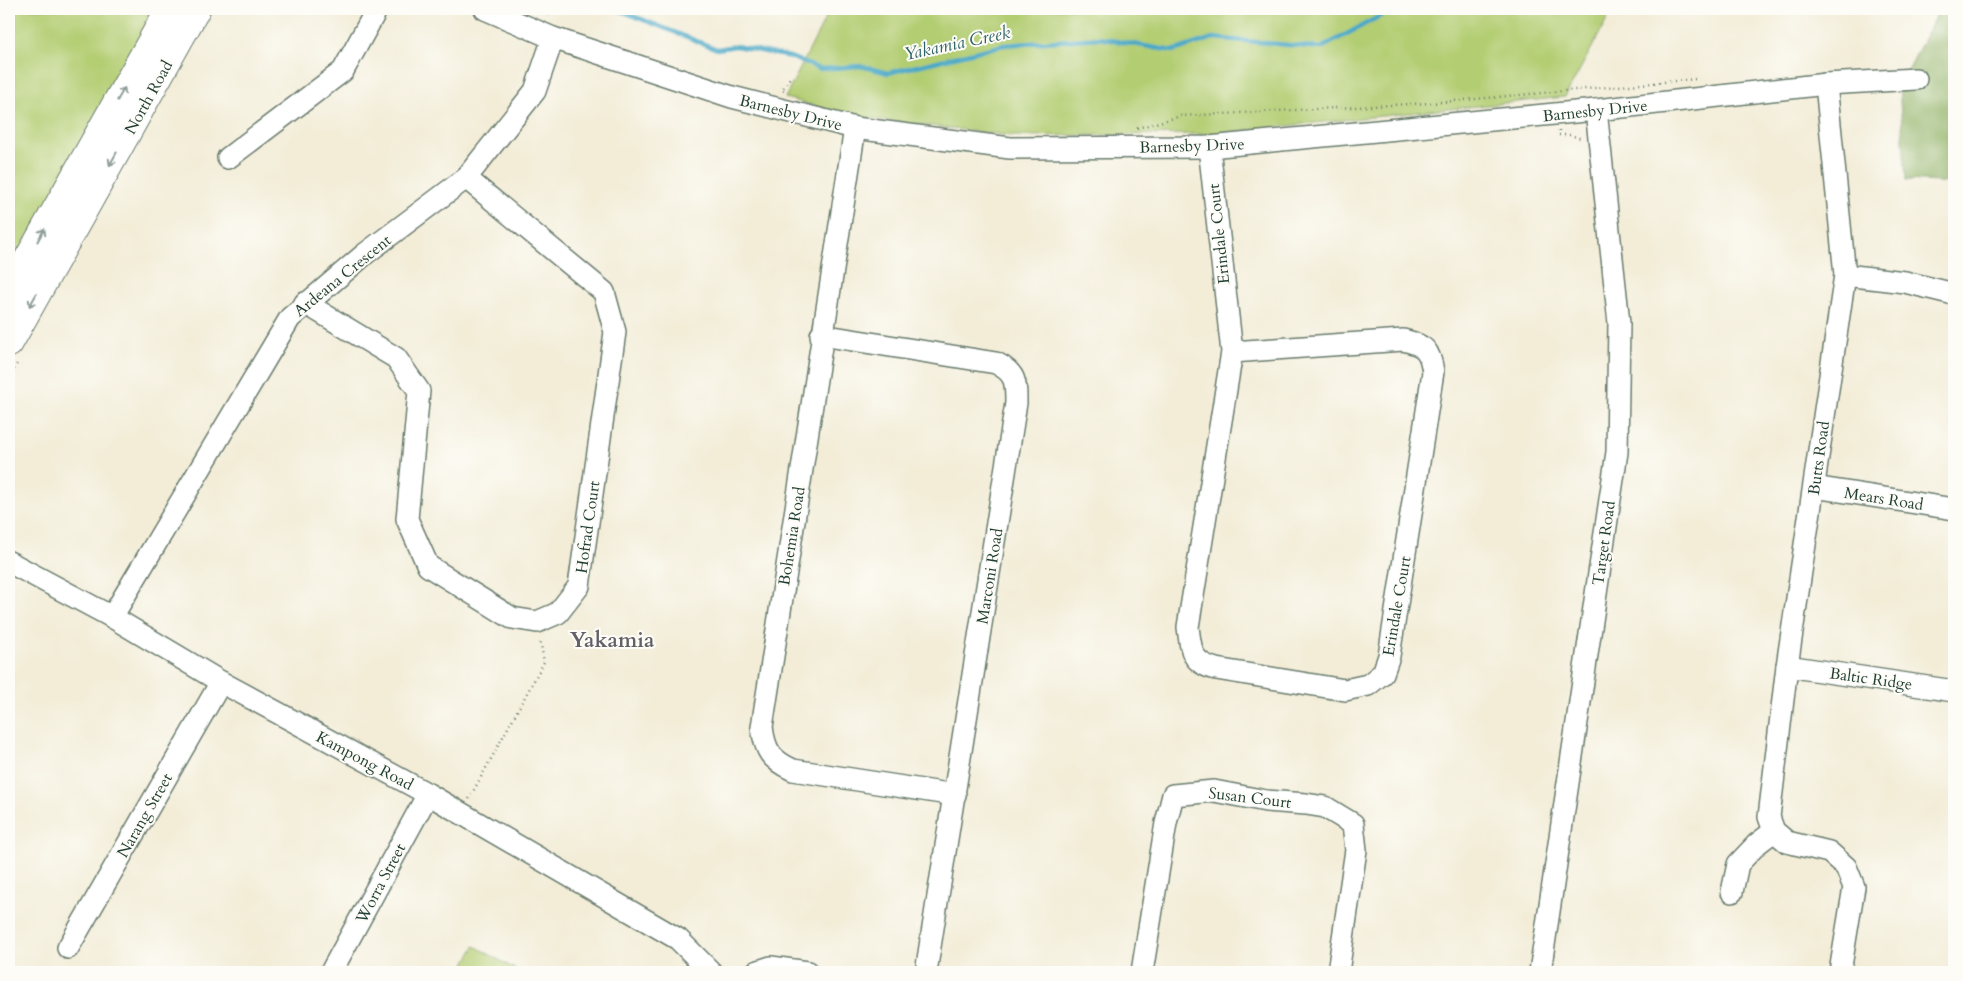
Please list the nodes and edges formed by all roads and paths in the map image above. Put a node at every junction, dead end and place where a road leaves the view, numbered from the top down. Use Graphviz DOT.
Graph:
graph roads {
  1 [pos="170,9"];
  2 [pos="196,9"];
  3 [pos="377,9"];
  4 [pos="485,9"];
  5 [pos="553,38"];
  6 [pos="791,76"];
  7 [pos="1697,79"];
  8 [pos="1916,79"];
  9 [pos="1826,84"];
  10 [pos="1557,91"];
  11 [pos="790,93"];
  12 [pos="1596,110"];
  13 [pos="1558,114"];
  14 [pos="855,128"];
  15 [pos="1134,130"];
  16 [pos="1585,143"];
  17 [pos="1209,147"];
  18 [pos="228,158"];
  19 [pos="466,178"];
  20 [pos="88,179"];
  21 [pos="1845,275"];
  22 [pos="9,293"];
  23 [pos="1954,294"];
  24 [pos="305,303"];
  25 [pos="821,335"];
  26 [pos="9,343"];
  27 [pos="1232,352"];
  28 [pos="1814,487"];
  29 [pos="1954,509"];
  30 [pos="9,562"];
  31 [pos="112,617"];
  32 [pos="537,622"];
  33 [pos="1787,666"];
  34 [pos="220,682"];
  35 [pos="1954,691"];
  36 [pos="428,794"];
  37 [pos="955,795"];
  38 [pos="468,801"];
  39 [pos="1774,832"];
  40 [pos="1732,892"];
  41 [pos="68,948"];
  42 [pos="750,969"];
  43 [pos="718,971"];
  44 [pos="331,972"];
  45 [pos="808,972"];
  46 [pos="926,972"];
  47 [pos="1142,972"];
  48 [pos="1338,972"];
  49 [pos="1540,972"];
  50 [pos="1840,972"];
  20 -- 1 [label="main road, North Road, one-way"];
  2 -- 20 [label="main road, North Road, one-way"];
  3 -- 18 [label="street"];
  4 -- 5 [label="street, Barnesby Drive"];
  5 -- 14 [label="street, Barnesby Drive"];
  5 -- 19 [label="street, Ardeana Crescent"];
  6 -- 11 [label="path"];
  7 -- 10 [label="path"];
  8 -- 9 [label="street, Barnesby Drive"];
  9 -- 12 [label="street, Barnesby Drive"];
  9 -- 21 [label="street, Butts Road"];
  10 -- 13 [label="path"];
  10 -- 15 [label="path"];
  12 -- 13 [label="street, Barnesby Drive"];
  12 -- 49 [label="street, Target Road"];
  13 -- 16 [label="path"];
  13 -- 17 [label="street, Barnesby Drive"];
  14 -- 17 [label="street, Barnesby Drive"];
  14 -- 25 [label="street, Bohemia Road"];
  17 -- 27 [label="street, Erindale Court"];
  19 -- 24 [label="street, Ardeana Crescent"];
  19 -- 32 [label="street, Hofrad Court"];
  22 -- 20 [label="main road, North Road, one-way"];
  20 -- 26 [label="main road, North Road, one-way"];
  21 -- 23 [label="street"];
  21 -- 28 [label="street, Butts Road"];
  24 -- 31 [label="street, Ardeana Crescent"];
  24 -- 32 [label="street"];
  25 -- 37 [label="street, Bohemia Road"];
  25 -- 37 [label="street, Marconi Road"];
  27 -- 27 [label="street, Erindale Court"];
  28 -- 29 [label="street, Mears Road"];
  28 -- 33 [label="street, Butts Road"];
  30 -- 31 [label="street, Kampong Road"];
  31 -- 34 [label="street, Kampong Road"];
  32 -- 38 [label="path"];
  33 -- 35 [label="street, Baltic Ridge"];
  33 -- 39 [label="street, Butts Road"];
  34 -- 36 [label="street, Kampong Road"];
  34 -- 41 [label="street, Narang Street"];
  36 -- 43 [label="street, Kampong Road"];
  36 -- 44 [label="street, Worra Street"];
  37 -- 46 [label="street, Marconi Road"];
  39 -- 40 [label="street"];
  39 -- 50 [label="street"];
  42 -- 43 [label="path"];
  42 -- 45 [label="street"];
  47 -- 48 [label="street, Susan Court"];
}
